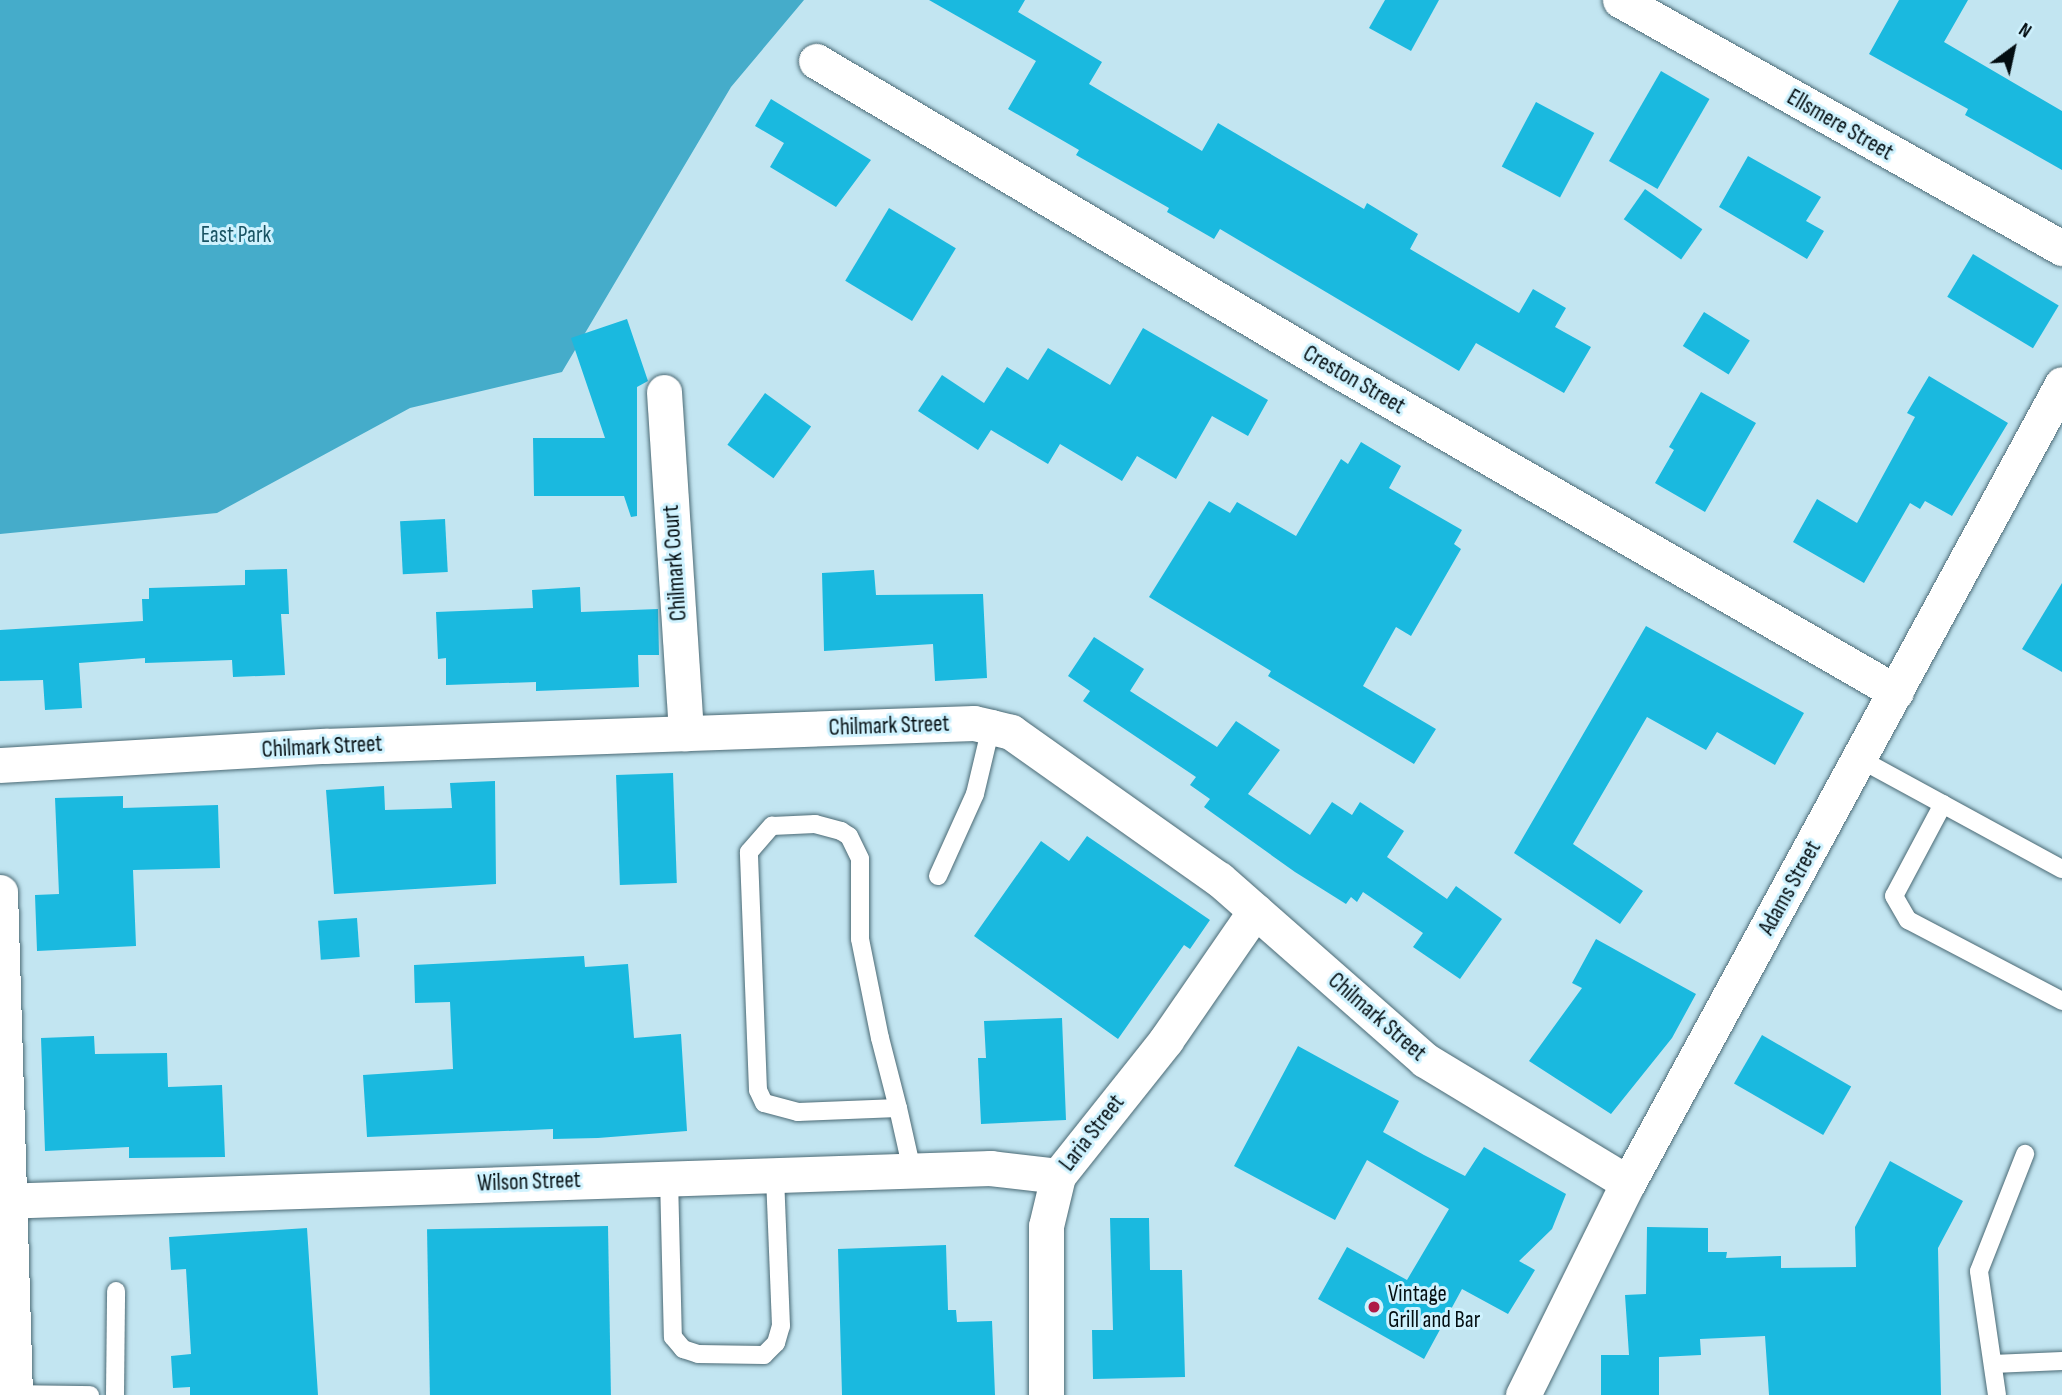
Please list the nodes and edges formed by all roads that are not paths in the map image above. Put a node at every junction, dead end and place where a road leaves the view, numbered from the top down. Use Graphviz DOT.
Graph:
graph roads {
  1 [pos="1620,0"];
  2 [pos="816,61"];
  3 [pos="2062,248"];
  4 [pos="2062,384"];
  5 [pos="664,392"];
  6 [pos="1896,692"];
  7 [pos="991,727"];
  8 [pos="686,733"];
  9 [pos="1860,759"];
  10 [pos="0,765"];
  11 [pos="1943,804"];
  12 [pos="2062,869"];
  13 [pos="938,876"];
  14 [pos="0,892"];
  15 [pos="1255,911"];
  16 [pos="2062,1001"];
  17 [pos="898,1108"];
  18 [pos="2025,1154"];
  19 [pos="912,1170"];
  20 [pos="775,1175"];
  21 [pos="1058,1176"];
  22 [pos="669,1178"];
  23 [pos="1628,1183"];
  24 [pos="6,1201"];
  25 [pos="7,1275"];
  26 [pos="117,1291"];
  27 [pos="2062,1361"];
  28 [pos="1993,1364"];
  29 [pos="15,1394"];
  30 [pos="90,1395"];
  31 [pos="115,1395"];
  32 [pos="1046,1395"];
  33 [pos="1523,1395"];
  34 [pos="1997,1395"];
  1 -- 3 [label="street, Ellsmere Street"];
  2 -- 6 [label="street, Creston Street"];
  4 -- 6 [label="street, Adams Street"];
  5 -- 8 [label="street, Chilmark Court"];
  6 -- 9 [label="street, Adams Street"];
  7 -- 8 [label="street, Chilmark Street"];
  7 -- 13 [label="lane"];
  7 -- 15 [label="street, Chilmark Street"];
  8 -- 10 [label="street, Chilmark Street"];
  9 -- 11 [label="lane"];
  9 -- 23 [label="street, Adams Street"];
  11 -- 12 [label="lane"];
  11 -- 16 [label="lane"];
  14 -- 24 [label="street"];
  15 -- 21 [label="street, Laria Street"];
  15 -- 23 [label="street, Chilmark Street"];
  17 -- 17 [label="lane"];
  17 -- 19 [label="lane"];
  18 -- 28 [label="lane"];
  19 -- 20 [label="street, Wilson Street"];
  19 -- 21 [label="street, Wilson Street"];
  20 -- 22 [label="street, Wilson Street"];
  20 -- 22 [label="lane"];
  21 -- 32 [label="street, Laria Street"];
  22 -- 24 [label="street, Wilson Street"];
  23 -- 33 [label="street, Adams Street"];
  24 -- 25 [label="street"];
  25 -- 29 [label="street"];
  26 -- 31 [label="lane"];
  27 -- 28 [label="lane"];
  28 -- 34 [label="lane"];
  29 -- 30 [label="lane"];
}
